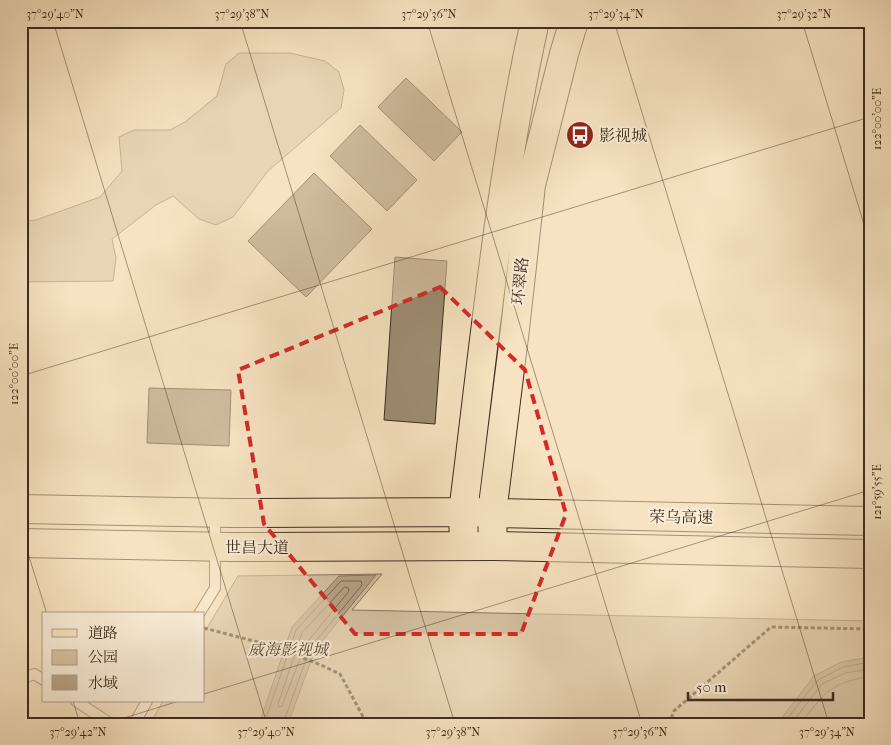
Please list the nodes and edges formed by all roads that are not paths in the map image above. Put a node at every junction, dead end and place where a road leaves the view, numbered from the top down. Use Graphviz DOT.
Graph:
graph roads {
  1 [pos="535,21"];
  2 [pos="574,21"];
  3 [pos="21,509"];
  4 [pos="463,512"];
  5 [pos="215,513"];
  6 [pos="492,513"];
  7 [pos="870,521"];
  8 [pos="21,543"];
  9 [pos="464,545"];
  10 [pos="493,546"];
  11 [pos="215,547"];
  12 [pos="870,554"];
  13 [pos="200,612"];
  14 [pos="21,679"];
  15 [pos="42,679"];
  16 [pos="77,702"];
  17 [pos="146,702"];
  18 [pos="110,724"];
  19 [pos="134,724"];
  1 -- 4 [label="main road, 环翠路"];
  2 -- 6 [label="main road, 环翠路"];
  3 -- 5 [label="main road, 世昌大道"];
  4 -- 5 [label="main road, 世昌大道"];
  4 -- 6 [label="main road, 世昌大道"];
  4 -- 9 [label="main road, 环翠路"];
  5 -- 11 [label="lane"];
  6 -- 7 [label="main road, 荣乌高速"];
  6 -- 10 [label="main road, 环翠路"];
  8 -- 11 [label="main road, 世昌大道"];
  9 -- 10 [label="main road, 世昌大道"];
  9 -- 11 [label="main road, 世昌大道"];
  10 -- 12 [label="main road, 荣乌高速"];
  11 -- 13 [label="lane"];
  14 -- 15 [label="lane"];
  16 -- 18 [label="lane"];
  17 -- 19 [label="lane"];
}
